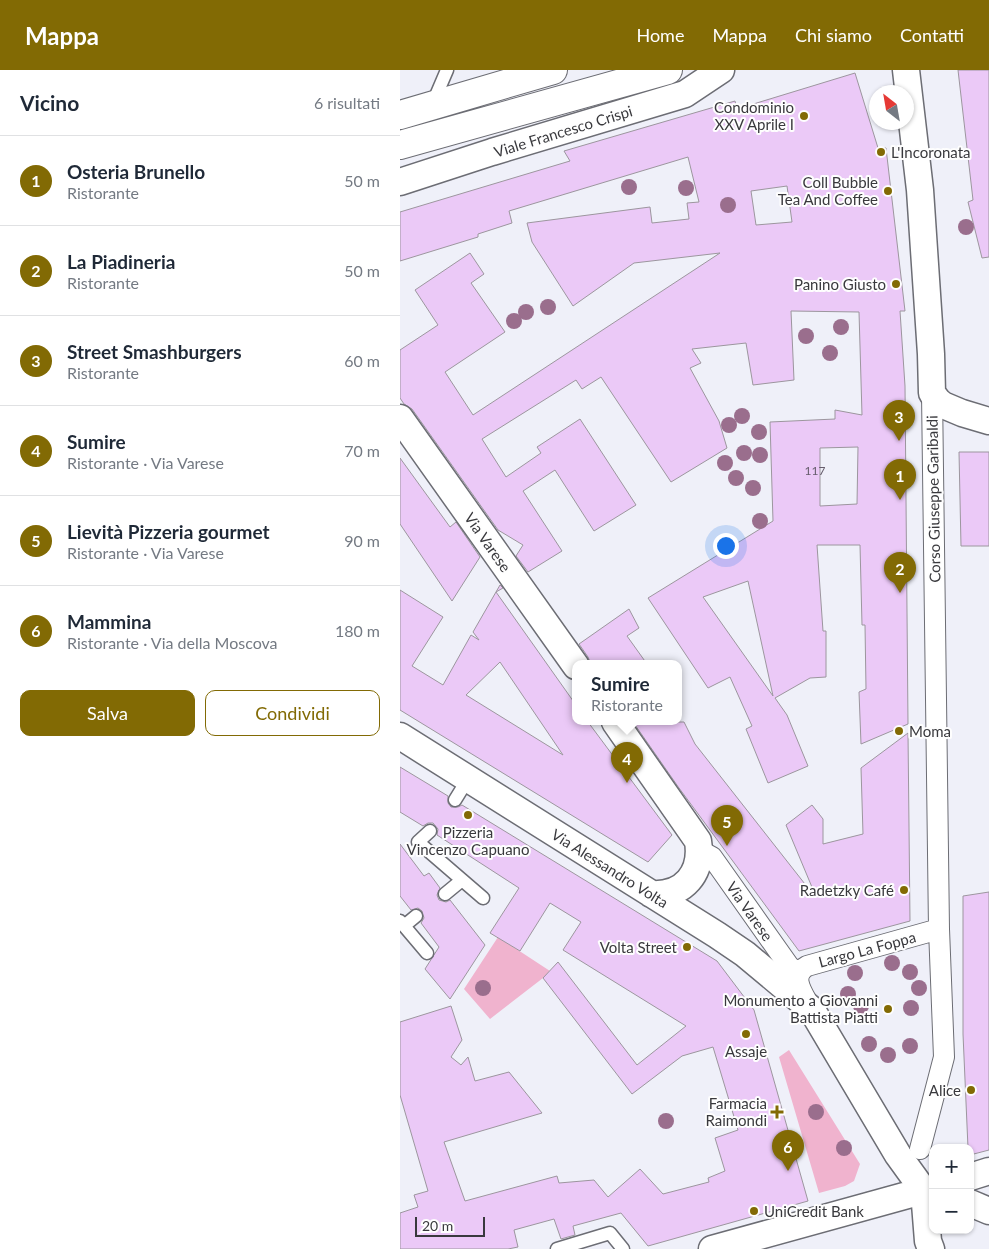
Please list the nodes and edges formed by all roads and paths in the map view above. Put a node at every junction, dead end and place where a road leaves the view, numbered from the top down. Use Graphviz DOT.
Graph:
graph roads {
  1 [pos="447,70"];
  2 [pos="554,70"];
  3 [pos="668,70"];
  4 [pos="721,70"];
  5 [pos="906,70"];
  6 [pos="432,106"];
  7 [pos="400,115"];
  8 [pos="400,145"];
  9 [pos="400,182"];
  10 [pos="932,393"];
  11 [pos="400,418"];
  12 [pos="989,421"];
  13 [pos="572,660"];
  14 [pos="617,725"];
  15 [pos="400,736"];
  16 [pos="430,831"];
  17 [pos="700,850"];
  18 [pos="462,880"];
  19 [pos="445,894"];
  20 [pos="651,894"];
  21 [pos="483,898"];
  22 [pos="416,916"];
  23 [pos="402,924"];
  24 [pos="939,929"];
  25 [pos="426,953"];
  26 [pos="799,974"];
  27 [pos="812,1010"];
  28 [pos="920,1149"];
  29 [pos="989,1171"];
  30 [pos="974,1176"];
  31 [pos="929,1190"];
  32 [pos="929,1191"];
  33 [pos="974,1205"];
  34 [pos="989,1211"];
  35 [pos="929,1216"];
  36 [pos="557,1249"];
  37 [pos="623,1249"];
  38 [pos="712,1249"];
  39 [pos="931,1249"];
  1 -- 6 [label="lane"];
  2 -- 6 [label="main road"];
  3 -- 8 [label="main road, Viale Francesco Crispi"];
  4 -- 9 [label="street, Viale Francesco Crispi"];
  5 -- 10 [label="street, Corso Giuseppe Garibaldi"];
  6 -- 7 [label="main road"];
  10 -- 12 [label="street"];
  10 -- 24 [label="street, Corso Giuseppe Garibaldi"];
  11 -- 13 [label="street, Via Varese"];
  14 -- 17 [label="street, Via Varese"];
  15 -- 20 [label="street, Via Alessandro Volta"];
  16 -- 18 [label="lane"];
  17 -- 20 [label="street"];
  17 -- 26 [label="street, Via Varese"];
  18 -- 19 [label="lane"];
  18 -- 21 [label="lane"];
  20 -- 27 [label="street, Via Alessandro Volta"];
  22 -- 23 [label="lane"];
  23 -- 25 [label="lane"];
  24 -- 26 [label="street, Largo La Foppa"];
  24 -- 28 [label="street, Largo La Foppa"];
  26 -- 27 [label="street, Largo La Foppa"];
  27 -- 31 [label="street, Largo La Foppa"];
  29 -- 30 [label="street"];
  32 -- 38 [label="street"];
  33 -- 34 [label="street"];
  35 -- 39 [label="street"];
  36 -- 37 [label="lane"];
}
